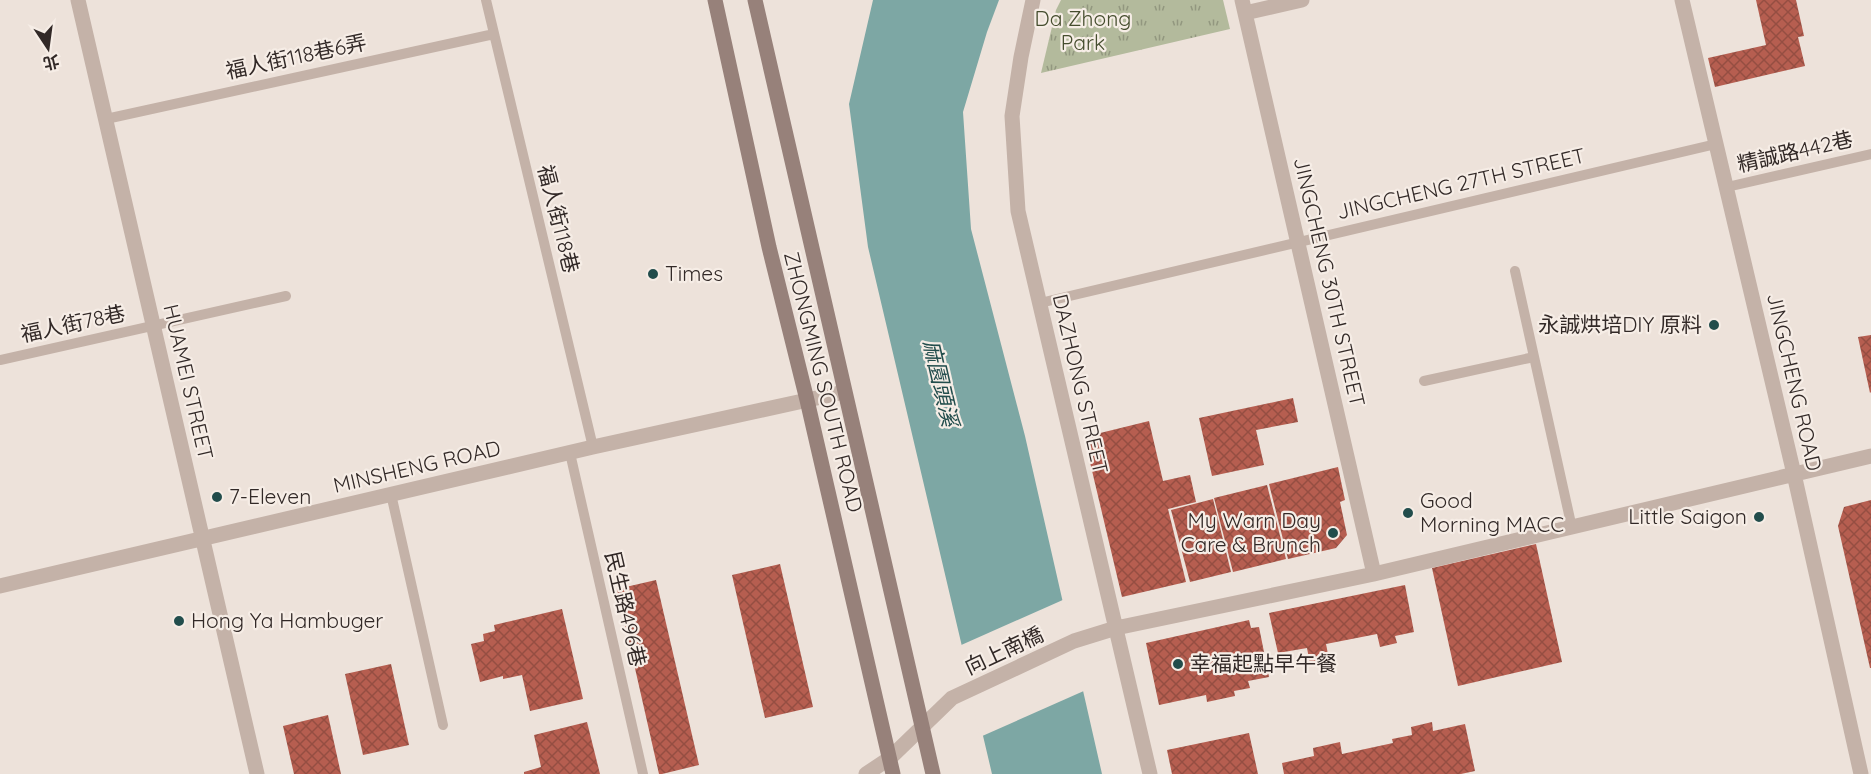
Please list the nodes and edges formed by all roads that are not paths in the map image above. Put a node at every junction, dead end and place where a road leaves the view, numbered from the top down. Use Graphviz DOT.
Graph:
graph roads {
  1 [pos="78,0"];
  2 [pos="486,0"];
  3 [pos="715,0"];
  4 [pos="755,0"];
  5 [pos="1033,0"];
  6 [pos="1302,0"];
  7 [pos="1682,0"];
  8 [pos="1244,6"];
  9 [pos="494,34"];
  10 [pos="106,118"];
  11 [pos="1716,144"];
  12 [pos="1871,154"];
  13 [pos="1727,187"];
  14 [pos="1298,242"];
  15 [pos="1515,271"];
  16 [pos="286,296"];
  17 [pos="1040,303"];
  18 [pos="154,327"];
  19 [pos="1534,357"];
  20 [pos="0,360"];
  21 [pos="1424,381"];
  22 [pos="844,392"];
  23 [pos="807,400"];
  24 [pos="593,447"];
  25 [pos="570,453"];
  26 [pos="1871,456"];
  27 [pos="1794,474"];
  28 [pos="391,494"];
  29 [pos="1572,528"];
  30 [pos="202,538"];
  31 [pos="1374,574"];
  32 [pos="0,586"];
  33 [pos="1116,628"];
  34 [pos="443,725"];
  35 [pos="921,726"];
  36 [pos="890,758"];
  37 [pos="257,774"];
  38 [pos="643,774"];
  39 [pos="866,774"];
  40 [pos="893,774"];
  41 [pos="933,774"];
  42 [pos="1150,774"];
  43 [pos="1861,774"];
  1 -- 10 [label="street, HUAMEI STREET"];
  2 -- 9 [label="lane, 福人街118巷"];
  3 -- 23 [label="main road, ZHONGMING SOUTH ROAD"];
  4 -- 22 [label="main road, ZHONGMING SOUTH ROAD"];
  5 -- 17 [label="street, DAZHONG STREET"];
  6 -- 8 [label="street"];
  7 -- 11 [label="street, JINGCHENG ROAD"];
  8 -- 14 [label="street, JINGCHENG 30TH STREET"];
  9 -- 10 [label="lane, 福人街118巷6弄"];
  9 -- 24 [label="lane, 福人街118巷"];
  10 -- 18 [label="street, HUAMEI STREET"];
  11 -- 13 [label="street, JINGCHENG ROAD"];
  11 -- 14 [label="lane, JINGCHENG 27TH STREET"];
  12 -- 13 [label="lane, 精誠路442巷"];
  13 -- 27 [label="street, JINGCHENG ROAD"];
  14 -- 17 [label="lane, JINGCHENG 27TH STREET"];
  14 -- 31 [label="street, JINGCHENG 30TH STREET"];
  15 -- 19 [label="lane"];
  16 -- 18 [label="lane, 福人街78巷"];
  17 -- 33 [label="street, DAZHONG STREET"];
  18 -- 20 [label="lane, 福人街78巷"];
  18 -- 30 [label="street, HUAMEI STREET"];
  19 -- 21 [label="lane"];
  19 -- 29 [label="lane"];
  22 -- 23 [label="street, MINSHENG ROAD"];
  22 -- 35 [label="main road, ZHONGMING SOUTH ROAD"];
  23 -- 24 [label="street, MINSHENG ROAD"];
  23 -- 36 [label="main road, ZHONGMING SOUTH ROAD"];
  24 -- 25 [label="street, MINSHENG ROAD"];
  25 -- 28 [label="street, MINSHENG ROAD"];
  25 -- 38 [label="lane, 民生路496巷"];
  26 -- 27 [label="street, 向上南橋"];
  27 -- 29 [label="street, 向上南橋"];
  27 -- 43 [label="street, JINGCHENG ROAD"];
  28 -- 30 [label="street, MINSHENG ROAD"];
  28 -- 34 [label="lane"];
  29 -- 31 [label="street, 向上南橋"];
  30 -- 32 [label="street, MINSHENG ROAD"];
  30 -- 37 [label="street, HUAMEI STREET"];
  31 -- 33 [label="street, 向上南橋"];
  33 -- 35 [label="street, 向上南橋"];
  33 -- 42 [label="street, DAZHONG STREET"];
  35 -- 36 [label="street, 向上南橋"];
  35 -- 41 [label="main road, ZHONGMING SOUTH ROAD"];
  36 -- 39 [label="street, 向上南橋"];
  36 -- 40 [label="main road, ZHONGMING SOUTH ROAD"];
}
